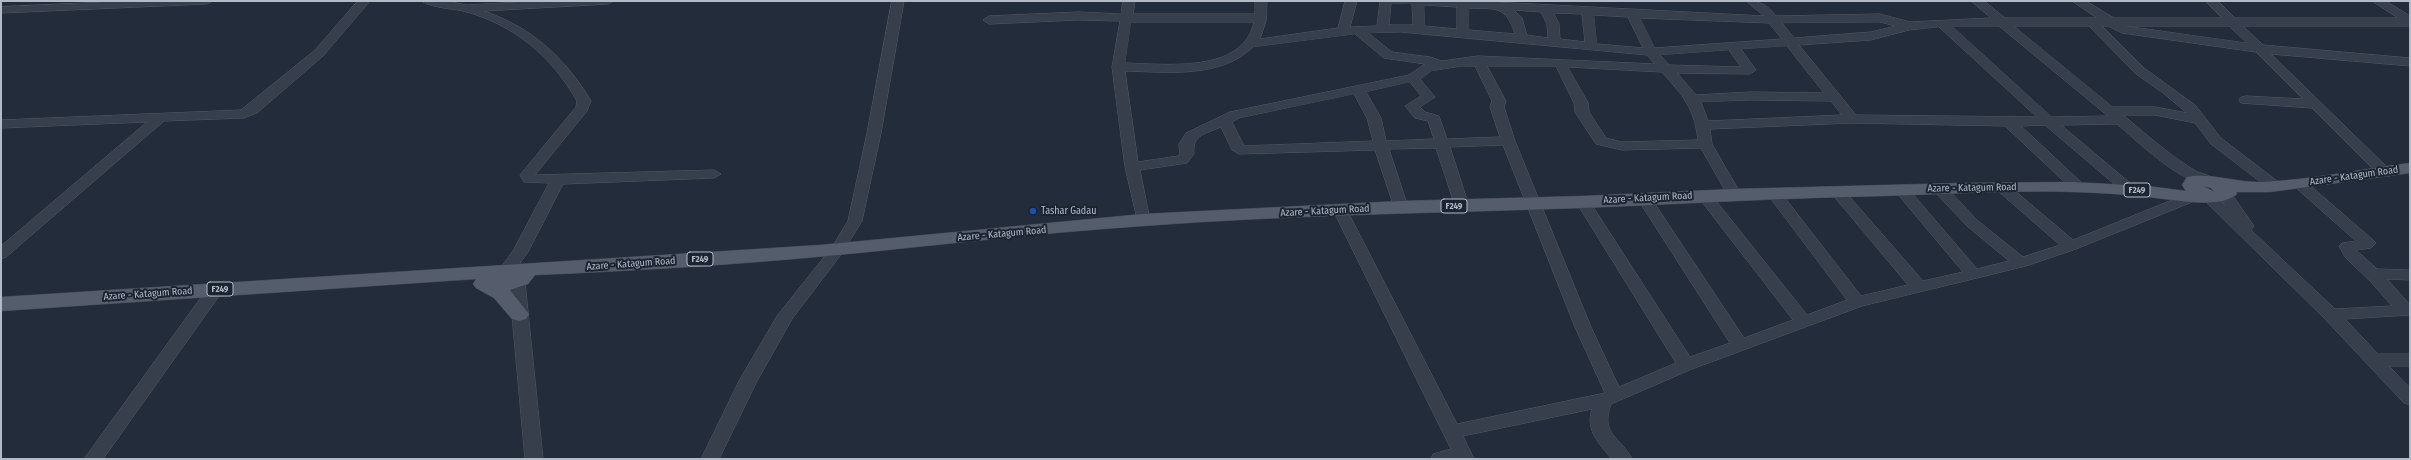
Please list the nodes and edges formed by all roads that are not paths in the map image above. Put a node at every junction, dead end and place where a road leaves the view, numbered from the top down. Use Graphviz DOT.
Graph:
graph roads {
  1 [pos="207,1"];
  2 [pos="364,1"];
  3 [pos="428,1"];
  4 [pos="608,1"];
  5 [pos="898,1"];
  6 [pos="1129,1"];
  7 [pos="1261,1"];
  8 [pos="1351,1"];
  9 [pos="1385,1"];
  10 [pos="1406,1"];
  11 [pos="1416,1"];
  12 [pos="1660,1"];
  13 [pos="1752,1"];
  14 [pos="1978,1"];
  15 [pos="2078,1"];
  16 [pos="2211,1"];
  17 [pos="2378,1"];
  18 [pos="578,2"];
  19 [pos="538,3"];
  20 [pos="1462,4"];
  21 [pos="469,5"];
  22 [pos="1504,7"];
  23 [pos="1552,7"];
  24 [pos="1,10"];
  25 [pos="1588,10"];
  26 [pos="1632,12"];
  27 [pos="1667,14"];
  28 [pos="1126,18"];
  29 [pos="1260,18"];
  30 [pos="988,20"];
  31 [pos="1772,20"];
  32 [pos="2410,21"];
  33 [pos="2002,22"];
  34 [pos="2092,22"];
  35 [pos="2110,22"];
  36 [pos="2236,23"];
  37 [pos="1943,24"];
  38 [pos="1909,26"];
  39 [pos="1383,29"];
  40 [pos="1419,29"];
  41 [pos="1358,30"];
  42 [pos="1343,31"];
  43 [pos="1463,33"];
  44 [pos="1522,38"];
  45 [pos="1554,42"];
  46 [pos="1790,42"];
  47 [pos="1248,44"];
  48 [pos="1591,47"];
  49 [pos="1733,47"];
  50 [pos="2261,49"];
  51 [pos="1651,52"];
  52 [pos="1478,60"];
  53 [pos="1560,62"];
  54 [pos="2410,62"];
  55 [pos="1441,65"];
  56 [pos="1118,67"];
  57 [pos="1667,69"];
  58 [pos="1413,78"];
  59 [pos="1359,91"];
  60 [pos="1834,97"];
  61 [pos="1693,98"];
  62 [pos="2246,100"];
  63 [pos="2315,104"];
  64 [pos="2112,115"];
  65 [pos="159,119"];
  66 [pos="1852,119"];
  67 [pos="2196,119"];
  68 [pos="2047,120"];
  69 [pos="1225,121"];
  70 [pos="2009,122"];
  71 [pos="1,124"];
  72 [pos="1703,126"];
  73 [pos="1508,141"];
  74 [pos="1441,143"];
  75 [pos="1705,144"];
  76 [pos="1382,145"];
  77 [pos="1132,167"];
  78 [pos="2410,168"];
  79 [pos="2385,173"];
  80 [pos="714,174"];
  81 [pos="556,180"];
  82 [pos="2299,184"];
  83 [pos="2074,186"];
  84 [pos="2125,186"];
  85 [pos="2276,187"];
  86 [pos="1938,188"];
  87 [pos="2003,188"];
  88 [pos="2200,188"];
  89 [pos="1902,189"];
  90 [pos="1837,191"];
  91 [pos="1773,192"];
  92 [pos="1734,194"];
  93 [pos="1704,195"];
  94 [pos="2227,195"];
  95 [pos="1644,198"];
  96 [pos="1583,202"];
  97 [pos="1534,204"];
  98 [pos="1462,206"];
  99 [pos="1401,207"];
  100 [pos="1340,210"];
  101 [pos="1143,220"];
  102 [pos="2071,246"];
  103 [pos="838,249"];
  104 [pos="1,254"];
  105 [pos="2269,255"];
  106 [pos="2021,263"];
  107 [pos="514,272"];
  108 [pos="1973,274"];
  109 [pos="2373,274"];
  110 [pos="2410,275"];
  111 [pos="439,276"];
  112 [pos="474,281"];
  113 [pos="1919,287"];
  114 [pos="216,289"];
  115 [pos="1857,302"];
  116 [pos="1,304"];
  117 [pos="2408,310"];
  118 [pos="519,314"];
  119 [pos="2331,315"];
  120 [pos="1804,322"];
  121 [pos="1741,346"];
  122 [pos="2373,360"];
  123 [pos="2410,360"];
  124 [pos="1686,365"];
  125 [pos="2410,399"];
  126 [pos="1600,403"];
  127 [pos="1452,432"];
  128 [pos="1464,456"];
  129 [pos="93,459"];
  130 [pos="534,459"];
  131 [pos="710,459"];
  132 [pos="1440,459"];
  133 [pos="1623,459"];
  1 -- 24 [label="street"];
  2 -- 65 [label="street"];
  3 -- 21 [label="street"];
  4 -- 18 [label="street"];
  5 -- 103 [label="street"];
  6 -- 28 [label="street"];
  7 -- 29 [label="street"];
  8 -- 42 [label="street"];
  9 -- 10 [label="street"];
  9 -- 39 [label="street"];
  11 -- 20 [label="street"];
  11 -- 40 [label="street"];
  12 -- 27 [label="street"];
  13 -- 31 [label="street"];
  14 -- 33 [label="street"];
  15 -- 35 [label="street"];
  16 -- 36 [label="street"];
  17 -- 32 [label="street"];
  18 -- 19 [label="street"];
  19 -- 21 [label="street"];
  20 -- 22 [label="street"];
  20 -- 43 [label="street"];
  21 -- 81 [label="street"];
  22 -- 23 [label="street"];
  22 -- 44 [label="street"];
  23 -- 25 [label="street"];
  23 -- 45 [label="street"];
  25 -- 26 [label="street"];
  25 -- 48 [label="street"];
  26 -- 27 [label="street"];
  26 -- 51 [label="street"];
  27 -- 31 [label="street"];
  28 -- 29 [label="street"];
  28 -- 30 [label="street"];
  28 -- 56 [label="street"];
  29 -- 47 [label="street"];
  31 -- 38 [label="street"];
  31 -- 46 [label="street"];
  32 -- 36 [label="street"];
  33 -- 34 [label="street"];
  33 -- 37 [label="street"];
  33 -- 64 [label="street"];
  34 -- 35 [label="street"];
  34 -- 67 [label="street"];
  35 -- 36 [label="street"];
  35 -- 50 [label="street"];
  36 -- 50 [label="street"];
  37 -- 38 [label="street"];
  37 -- 68 [label="street"];
  38 -- 46 [label="street"];
  39 -- 40 [label="street"];
  39 -- 41 [label="street"];
  40 -- 43 [label="street"];
  41 -- 42 [label="street"];
  41 -- 55 [label="street"];
  42 -- 47 [label="street"];
  43 -- 44 [label="street"];
  44 -- 45 [label="street"];
  45 -- 48 [label="street"];
  46 -- 49 [label="street"];
  46 -- 60 [label="street"];
  47 -- 56 [label="street"];
  48 -- 51 [label="street"];
  49 -- 51 [label="street"];
  49 -- 57 [label="street"];
  50 -- 54 [label="street"];
  50 -- 63 [label="street"];
  51 -- 57 [label="street"];
  52 -- 53 [label="street"];
  52 -- 55 [label="street"];
  52 -- 73 [label="street"];
  53 -- 57 [label="street"];
  53 -- 75 [label="street"];
  55 -- 58 [label="street"];
  56 -- 77 [label="street"];
  57 -- 61 [label="street"];
  58 -- 59 [label="street"];
  58 -- 74 [label="street"];
  59 -- 69 [label="street"];
  59 -- 76 [label="street"];
  60 -- 61 [label="street"];
  60 -- 66 [label="street"];
  61 -- 72 [label="street"];
  62 -- 63 [label="street"];
  63 -- 79 [label="street"];
  64 -- 67 [label="street"];
  64 -- 68 [label="street"];
  64 -- 88 [label="street"];
  65 -- 71 [label="street"];
  65 -- 104 [label="street"];
  66 -- 70 [label="street"];
  66 -- 72 [label="street"];
  67 -- 85 [label="street"];
  68 -- 70 [label="street"];
  68 -- 84 [label="street"];
  69 -- 76 [label="street"];
  69 -- 77 [label="street"];
  70 -- 83 [label="street"];
  72 -- 75 [label="street"];
  73 -- 74 [label="street"];
  73 -- 97 [label="street"];
  74 -- 76 [label="street"];
  74 -- 98 [label="street"];
  75 -- 92 [label="street"];
  76 -- 99 [label="street"];
  77 -- 101 [label="street"];
  78 -- 79 [label="main road, Azare - Katagum Road / F249"];
  79 -- 82 [label="main road, Azare - Katagum Road / F249"];
  80 -- 81 [label="street"];
  81 -- 107 [label="street"];
  82 -- 85 [label="main road, Azare - Katagum Road / F249"];
  82 -- 94 [label="main road, Azare - Katagum Road / F249"];
  82 -- 109 [label="street"];
  83 -- 84 [label="main road, Azare - Katagum Road / F249"];
  83 -- 87 [label="main road, Azare - Katagum Road / F249"];
  83 -- 88 [label="main road, Azare - Katagum Road / F249"];
  84 -- 88 [label="main road, Azare - Katagum Road / F249"];
  85 -- 88 [label="main road, Azare - Katagum Road / F249"];
  86 -- 87 [label="main road, Azare - Katagum Road / F249"];
  86 -- 89 [label="main road, Azare - Katagum Road / F249"];
  86 -- 106 [label="street"];
  87 -- 102 [label="street"];
  88 -- 94 [label="main road, Azare - Katagum Road / F249"];
  88 -- 102 [label="street"];
  88 -- 105 [label="street"];
  89 -- 90 [label="main road, Azare - Katagum Road / F249"];
  89 -- 108 [label="street"];
  90 -- 91 [label="main road, Azare - Katagum Road / F249"];
  90 -- 113 [label="street"];
  91 -- 92 [label="main road, Azare - Katagum Road / F249"];
  91 -- 115 [label="street"];
  92 -- 93 [label="main road, Azare - Katagum Road / F249"];
  93 -- 95 [label="main road, Azare - Katagum Road / F249"];
  93 -- 120 [label="street"];
  94 -- 105 [label="street"];
  95 -- 96 [label="main road, Azare - Katagum Road / F249"];
  95 -- 121 [label="street"];
  96 -- 97 [label="main road, Azare - Katagum Road / F249"];
  96 -- 124 [label="street"];
  97 -- 98 [label="main road, Azare - Katagum Road / F249"];
  97 -- 126 [label="street"];
  98 -- 99 [label="main road, Azare - Katagum Road / F249"];
  99 -- 100 [label="main road, Azare - Katagum Road / F249"];
  100 -- 101 [label="main road, Azare - Katagum Road / F249"];
  100 -- 127 [label="street"];
  101 -- 103 [label="main road, Azare - Katagum Road / F249"];
  102 -- 106 [label="street"];
  103 -- 107 [label="main road, Azare - Katagum Road / F249"];
  103 -- 131 [label="street"];
  105 -- 119 [label="street"];
  106 -- 108 [label="street"];
  107 -- 111 [label="main road, Azare - Katagum Road / F249"];
  107 -- 112 [label="main road, Azare - Katagum Road / F249"];
  107 -- 118 [label="street"];
  108 -- 113 [label="street"];
  109 -- 110 [label="street"];
  109 -- 117 [label="street"];
  111 -- 112 [label="main road, Azare - Katagum Road / F249"];
  111 -- 114 [label="main road, Azare - Katagum Road / F249"];
  112 -- 118 [label="main road"];
  113 -- 115 [label="street"];
  114 -- 116 [label="main road, Azare - Katagum Road / F249"];
  114 -- 129 [label="street"];
  115 -- 120 [label="street"];
  117 -- 119 [label="street"];
  118 -- 130 [label="street"];
  119 -- 122 [label="street"];
  120 -- 121 [label="street"];
  121 -- 124 [label="street"];
  122 -- 123 [label="street"];
  122 -- 125 [label="street"];
  124 -- 126 [label="street"];
  126 -- 127 [label="street"];
  126 -- 133 [label="street"];
  127 -- 128 [label="street"];
  128 -- 132 [label="street"];
}
